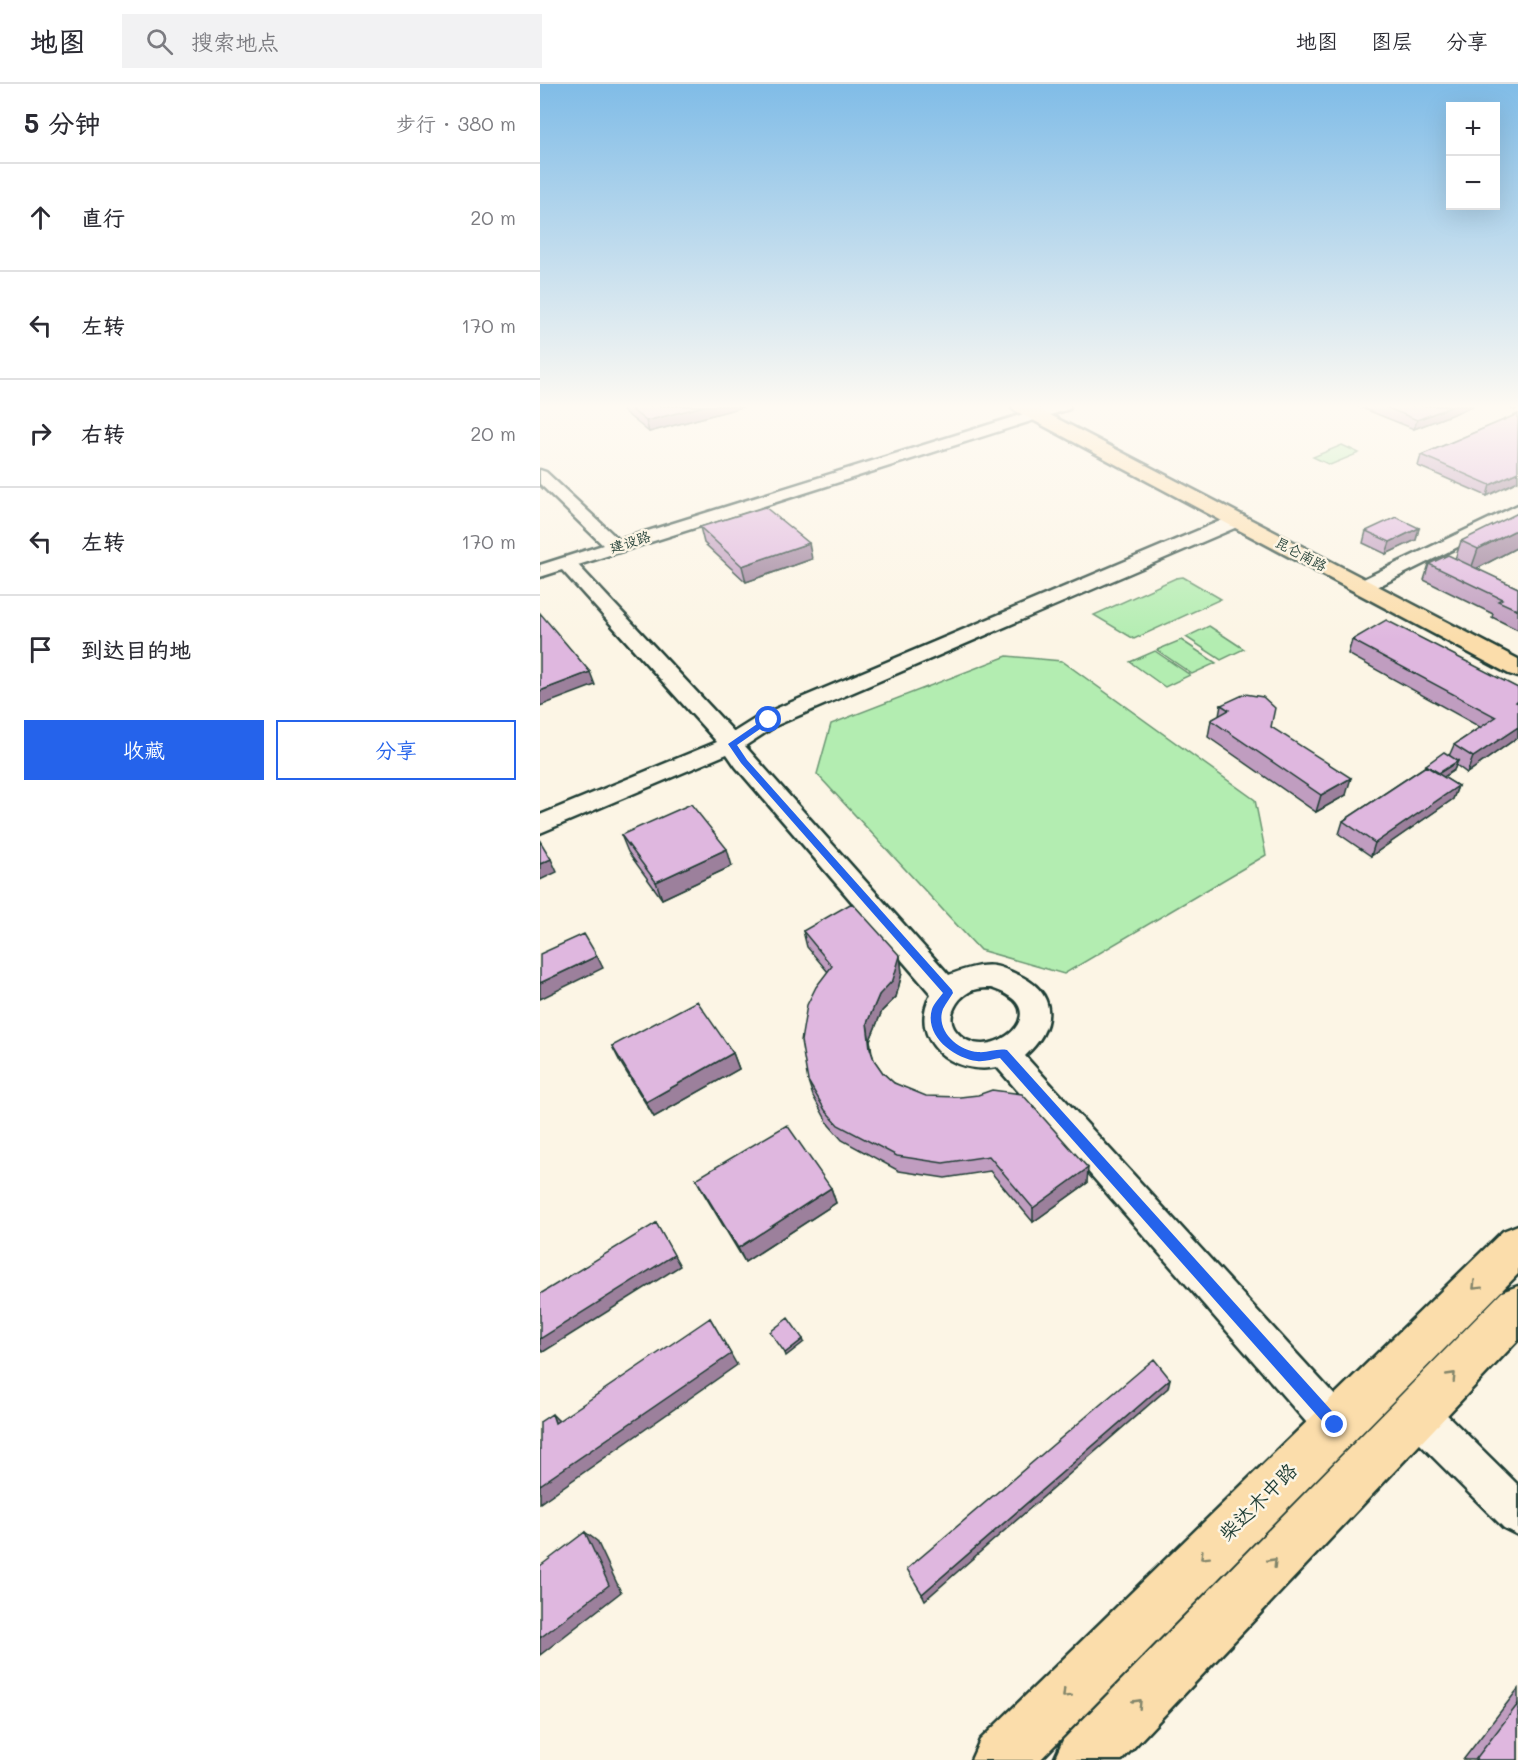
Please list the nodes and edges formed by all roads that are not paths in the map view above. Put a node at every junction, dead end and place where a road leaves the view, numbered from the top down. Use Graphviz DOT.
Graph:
graph roads {
  1 [pos="550,484"];
  2 [pos="804,484"];
  3 [pos="1170,484"];
  4 [pos="1518,510"];
  5 [pos="1238,520"];
  6 [pos="615,547"];
  7 [pos="566,563"];
  8 [pos="540,571"];
  9 [pos="1362,586"];
  10 [pos="1518,669"];
  11 [pos="732,744"];
  12 [pos="540,825"];
  13 [pos="948,993"];
  14 [pos="1003,1053"];
  15 [pos="1518,1245"];
  16 [pos="1518,1308"];
  17 [pos="1417,1413"];
  18 [pos="1335,1425"];
  19 [pos="1518,1515"];
  20 [pos="1000,1760"];
  21 [pos="1083,1760"];
  1 -- 6 [label="street"];
  2 -- 6 [label="street, 建设路"];
  3 -- 5 [label="main road, 昆仑南路"];
  4 -- 9 [label="street"];
  5 -- 9 [label="main road, 昆仑南路"];
  5 -- 11 [label="street"];
  6 -- 7 [label="street, 建设路"];
  7 -- 8 [label="street, 建设路"];
  7 -- 11 [label="street"];
  9 -- 10 [label="main road, 昆仑南路"];
  11 -- 12 [label="street"];
  11 -- 13 [label="street"];
  13 -- 14 [label="street"];
  13 -- 14 [label="street"];
  14 -- 18 [label="street"];
  15 -- 18 [label="main road, 柴达木中路, one-way"];
  17 -- 16 [label="main road, one-way"];
  17 -- 19 [label="street"];
  21 -- 17 [label="main road, one-way"];
  18 -- 20 [label="main road, 柴达木中路, one-way"];
}
